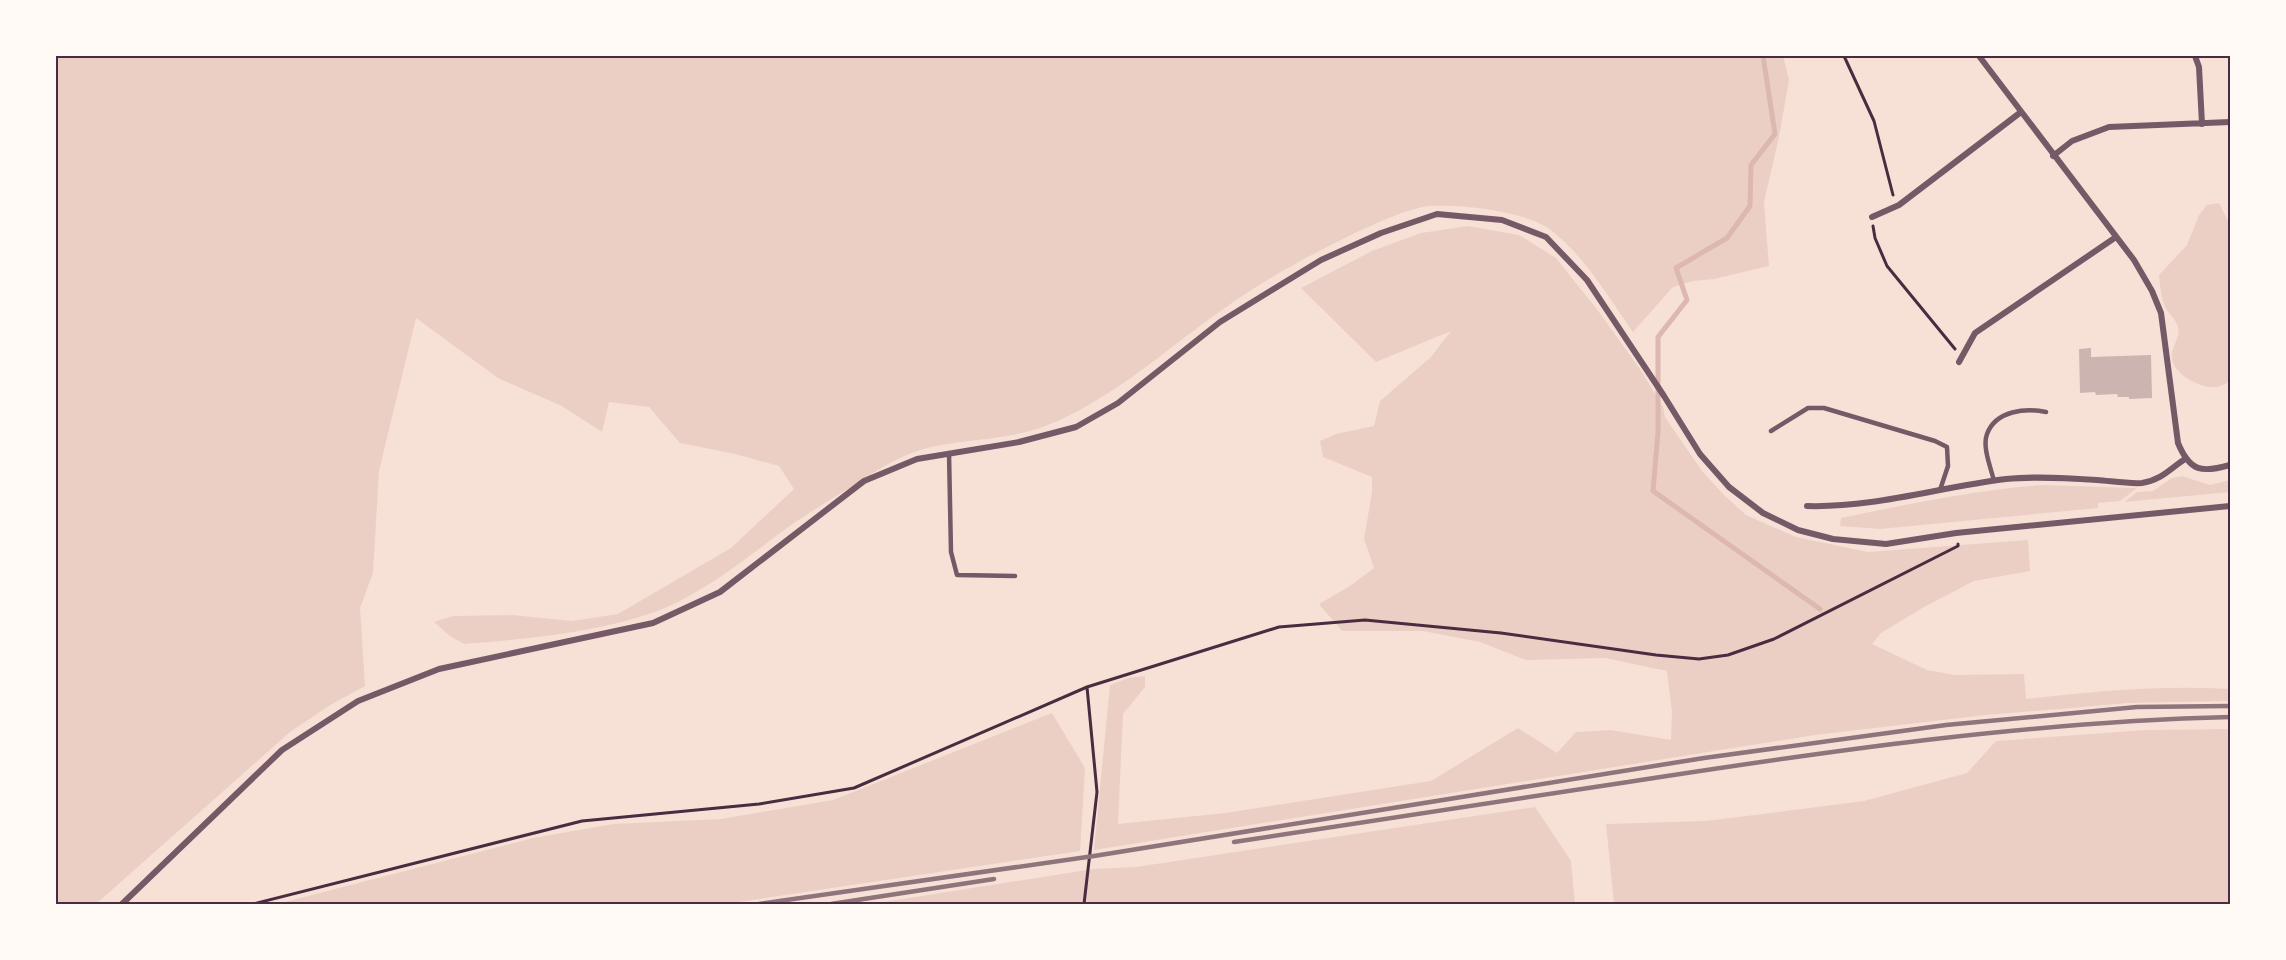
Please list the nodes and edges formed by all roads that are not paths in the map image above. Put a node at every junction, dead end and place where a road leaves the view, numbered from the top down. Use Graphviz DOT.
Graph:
graph roads {
  1 [pos="1979,56"];
  2 [pos="2195,56"];
  3 [pos="2021,112"];
  4 [pos="2230,122"];
  5 [pos="2202,124"];
  6 [pos="2053,156"];
  7 [pos="1872,217"];
  8 [pos="2116,237"];
  9 [pos="1959,362"];
  10 [pos="2046,412"];
  11 [pos="1771,431"];
  12 [pos="949,453"];
  13 [pos="2185,459"];
  14 [pos="2230,465"];
  15 [pos="1994,481"];
  16 [pos="1941,490"];
  17 [pos="1807,506"];
  18 [pos="2230,506"];
  19 [pos="1015,576"];
  20 [pos="122,904"];
  1 -- 3 [label="street"];
  2 -- 5 [label="street"];
  3 -- 6 [label="street"];
  3 -- 7 [label="street"];
  4 -- 5 [label="street"];
  5 -- 6 [label="street"];
  6 -- 8 [label="street"];
  8 -- 9 [label="street"];
  8 -- 13 [label="street"];
  10 -- 15 [label="lane"];
  11 -- 16 [label="lane"];
  12 -- 18 [label="street"];
  12 -- 19 [label="lane"];
  12 -- 20 [label="street"];
  13 -- 14 [label="street"];
  13 -- 15 [label="street"];
  15 -- 16 [label="street"];
  16 -- 17 [label="street"];
}
